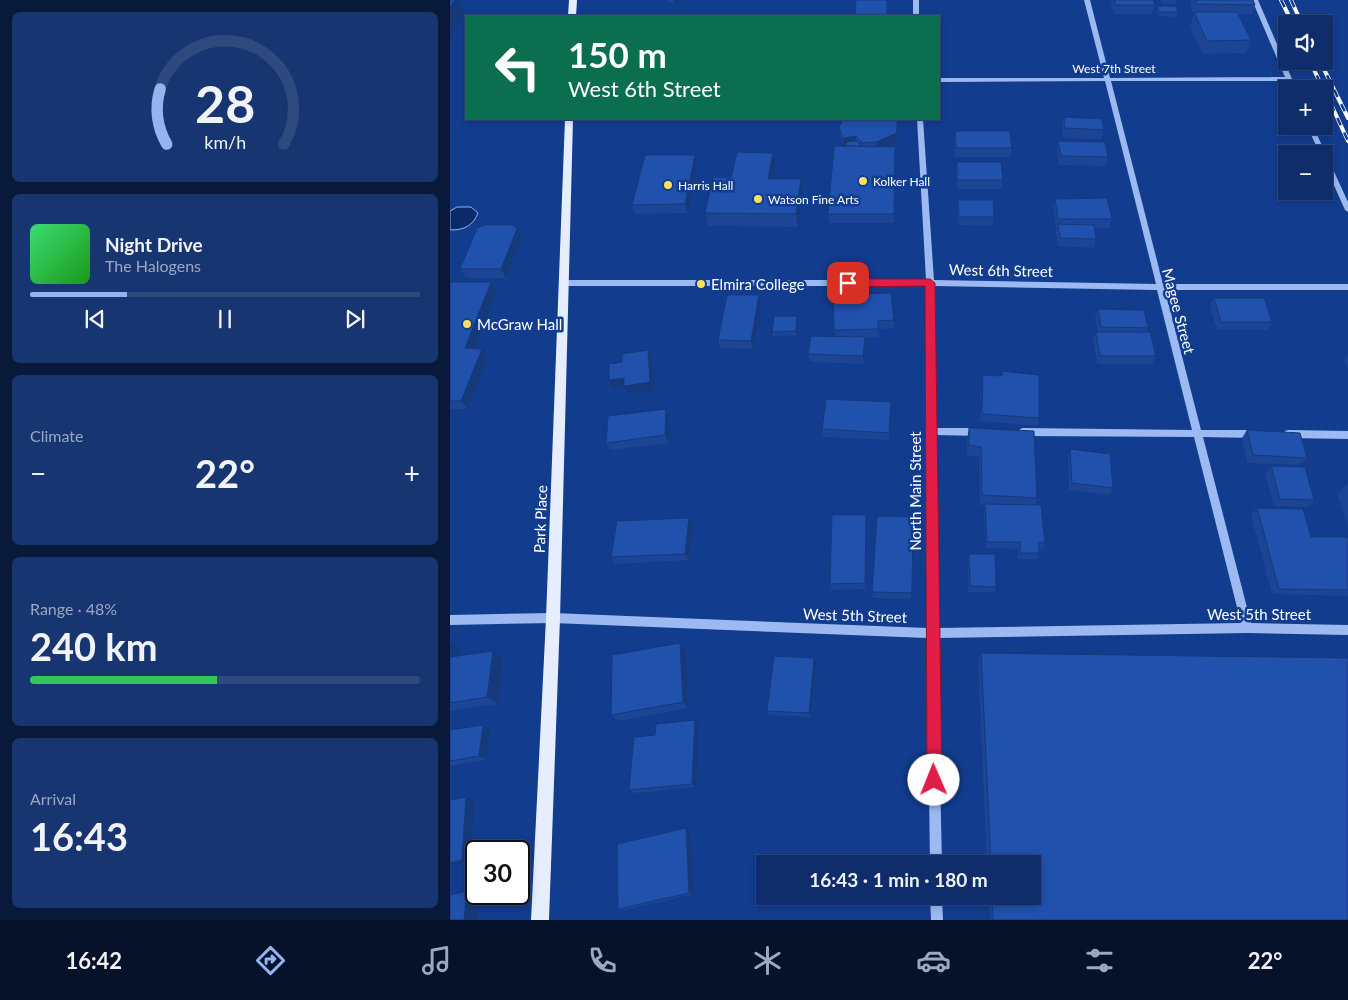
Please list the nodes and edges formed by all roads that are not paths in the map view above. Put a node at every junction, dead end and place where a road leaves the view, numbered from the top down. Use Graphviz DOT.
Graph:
graph roads {
  1 [pos="573,0"];
  2 [pos="916,0"];
  3 [pos="1087,0"];
  4 [pos="1255,0"];
  5 [pos="572,15"];
  6 [pos="916,15"];
  7 [pos="1289,79"];
  8 [pos="940,80"];
  9 [pos="1106,80"];
  10 [pos="569,120"];
  11 [pos="920,120"];
  12 [pos="1333,177"];
  13 [pos="1348,210"];
  14 [pos="564,283"];
  15 [pos="930,283"];
  16 [pos="1158,287"];
  17 [pos="1348,287"];
  18 [pos="931,431"];
  19 [pos="993,432"];
  20 [pos="1012,432"];
  21 [pos="1197,433"];
  22 [pos="1261,434"];
  23 [pos="1280,434"];
  24 [pos="1348,434"];
  25 [pos="553,618"];
  26 [pos="450,620"];
  27 [pos="1247,628"];
  28 [pos="1348,630"];
  29 [pos="932,633"];
  30 [pos="936,855"];
  31 [pos="936,905"];
  32 [pos="540,920"];
  33 [pos="937,920"];
  1 -- 5 [label="main road"];
  2 -- 6 [label="street"];
  3 -- 9 [label="street, Magee Street"];
  4 -- 7 [label="street"];
  7 -- 9 [label="street, West 7th Street"];
  8 -- 9 [label="street, West 7th Street"];
  9 -- 16 [label="street, Magee Street"];
  10 -- 14 [label="main road, Park Place"];
  11 -- 15 [label="street, North Main Street"];
  12 -- 13 [label="street"];
  14 -- 15 [label="street, West 6th Street"];
  14 -- 25 [label="main road, Park Place"];
  15 -- 16 [label="street, West 6th Street"];
  15 -- 18 [label="street, North Main Street"];
  16 -- 17 [label="street, West 6th Street"];
  16 -- 21 [label="street, Magee Street"];
  18 -- 19 [label="street"];
  18 -- 29 [label="street, North Main Street"];
  20 -- 21 [label="street"];
  21 -- 22 [label="street"];
  21 -- 27 [label="street, Magee Street"];
  23 -- 24 [label="street"];
  25 -- 26 [label="street, West 5th Street"];
  25 -- 29 [label="street, West 5th Street"];
  25 -- 32 [label="main road, Park Place"];
  27 -- 28 [label="street, West 5th Street"];
  27 -- 29 [label="street, West 5th Street"];
  29 -- 30 [label="street, North Main Street"];
  31 -- 33 [label="street"];
}
